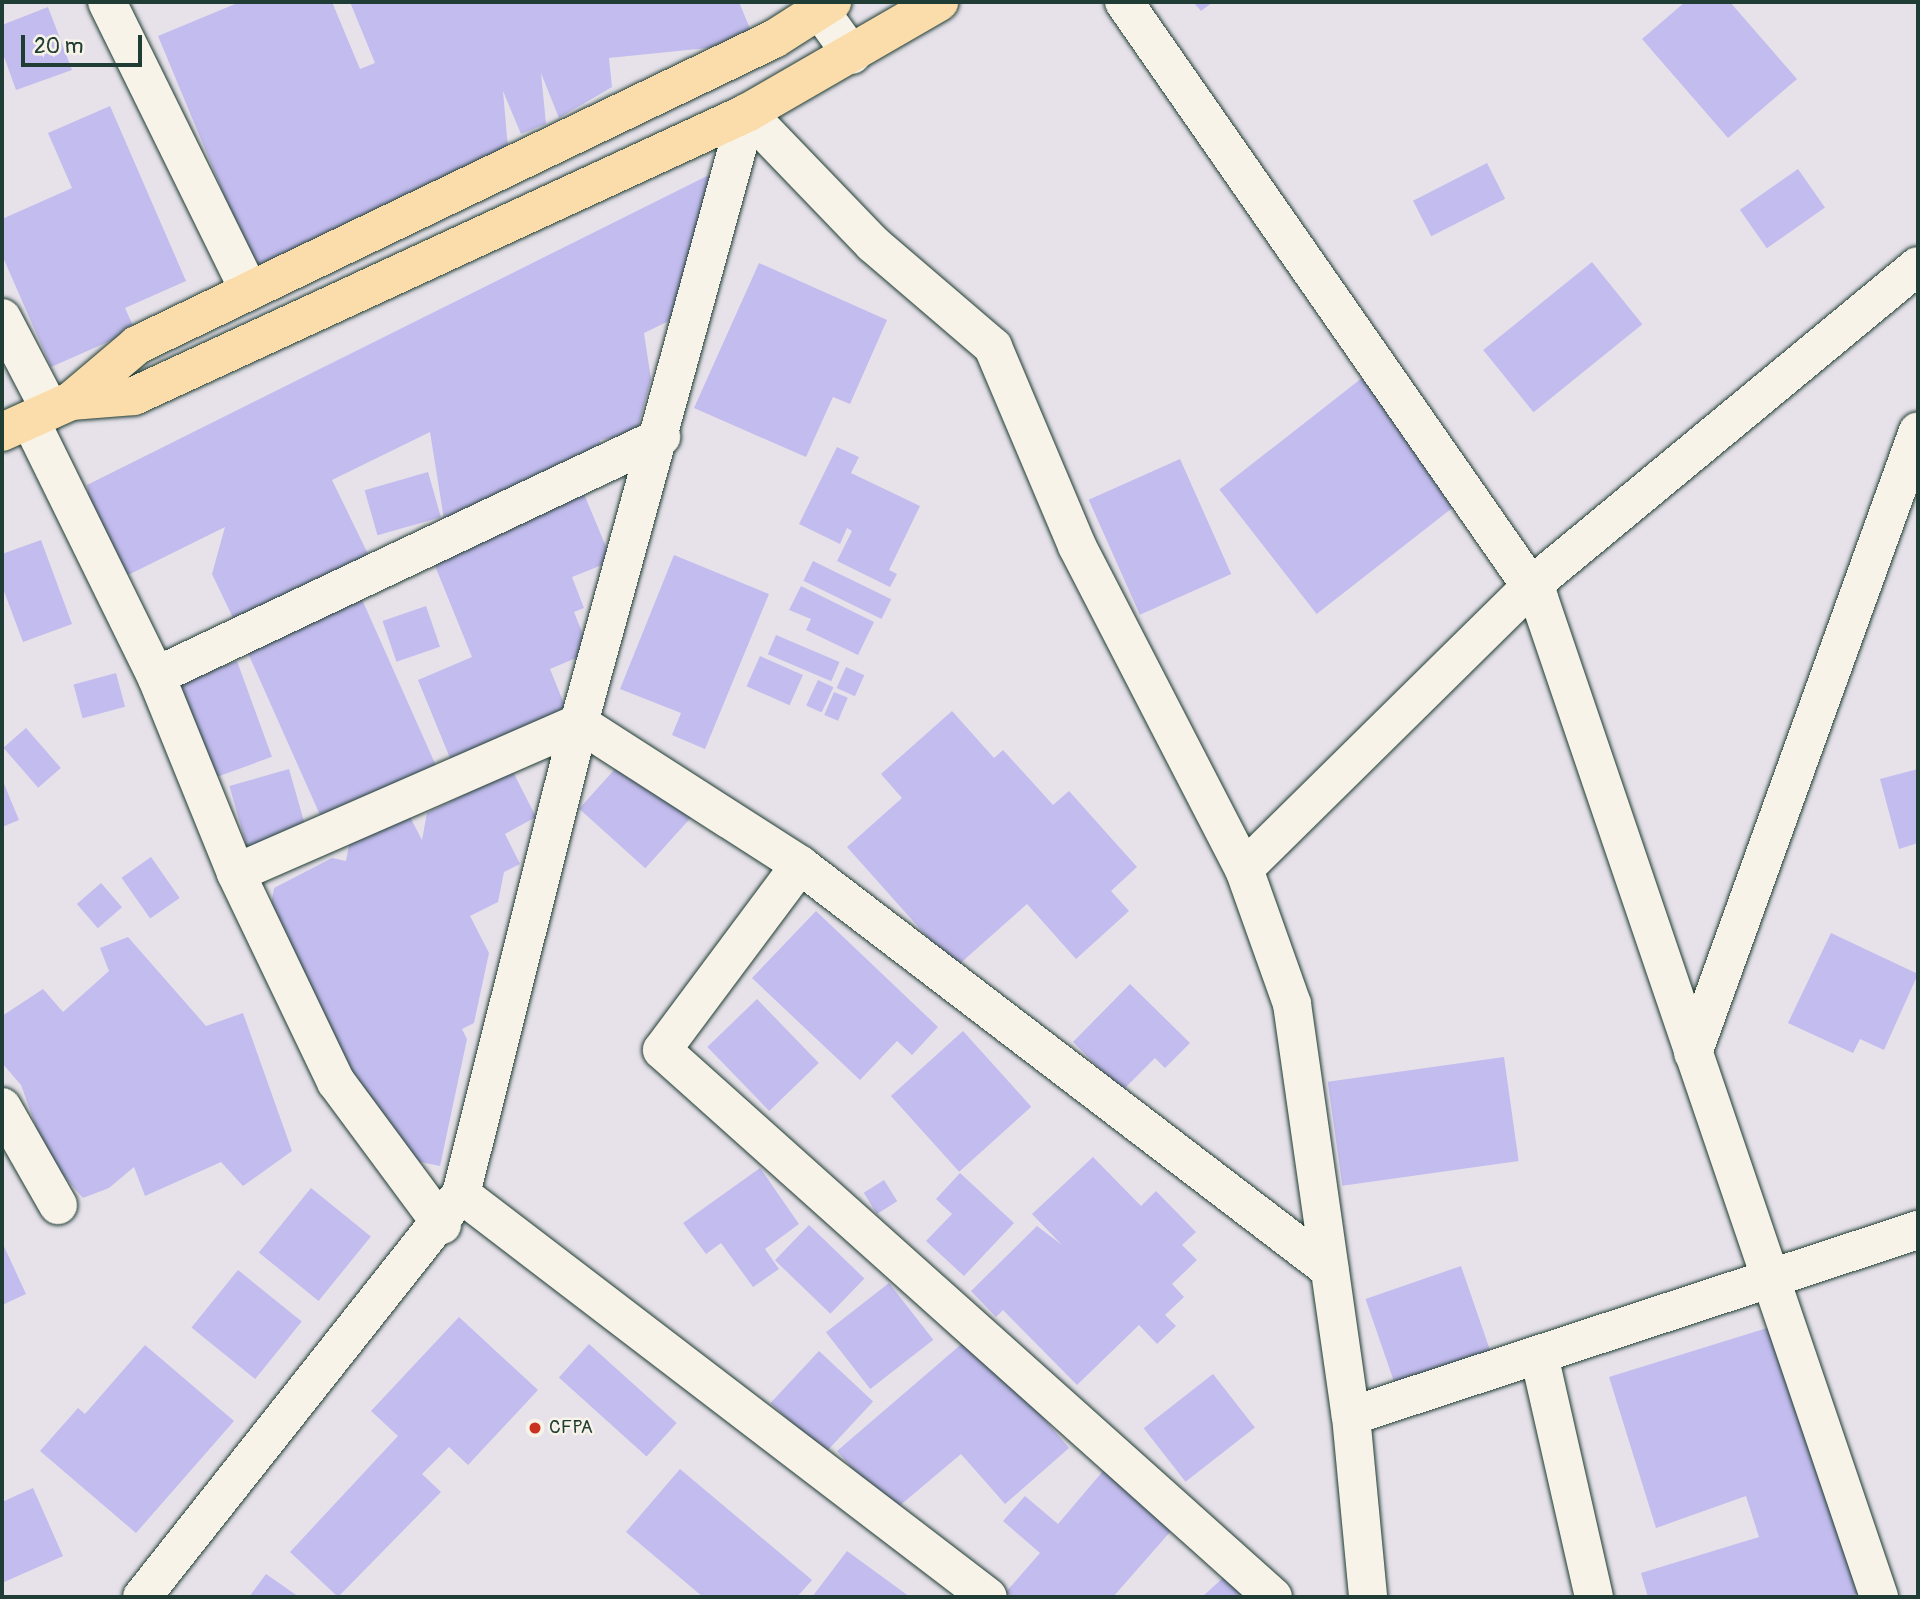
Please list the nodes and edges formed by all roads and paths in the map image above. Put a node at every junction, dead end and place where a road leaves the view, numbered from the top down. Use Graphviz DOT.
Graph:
graph roads {
  1 [pos="107,2"];
  2 [pos="939,2"];
  3 [pos="1124,2"];
  4 [pos="822,5"];
  5 [pos="852,55"];
  6 [pos="747,113"];
  7 [pos="1918,266"];
  8 [pos="249,291"];
  9 [pos="2,318"];
  10 [pos="38,416"];
  11 [pos="1918,431"];
  12 [pos="661,437"];
  13 [pos="1531,586"];
  14 [pos="156,676"];
  15 [pos="579,723"];
  16 [pos="800,865"];
  17 [pos="1244,869"];
  18 [pos="236,873"];
  19 [pos="1693,1054"];
  20 [pos="2,1107"];
  21 [pos="58,1205"];
  22 [pos="452,1210"];
  23 [pos="1918,1230"];
  24 [pos="1329,1269"];
  25 [pos="1768,1277"];
  26 [pos="1539,1355"];
  27 [pos="1351,1416"];
  28 [pos="142,1597"];
  29 [pos="988,1597"];
  30 [pos="1273,1597"];
  31 [pos="1368,1597"];
  32 [pos="1594,1597"];
  33 [pos="1879,1597"];
  1 -- 8 [label="street"];
  2 -- 5 [label="main road"];
  3 -- 13 [label="street"];
  4 -- 5 [label="street"];
  4 -- 8 [label="main road"];
  5 -- 6 [label="main road"];
  6 -- 10 [label="main road"];
  6 -- 12 [label="street"];
  6 -- 17 [label="street"];
  7 -- 13 [label="street"];
  8 -- 10 [label="main road"];
  9 -- 10 [label="street"];
  10 -- 14 [label="street"];
  11 -- 19 [label="street"];
  12 -- 14 [label="street"];
  12 -- 15 [label="street"];
  13 -- 17 [label="street"];
  13 -- 19 [label="street"];
  14 -- 18 [label="street"];
  15 -- 16 [label="street"];
  15 -- 18 [label="street"];
  15 -- 22 [label="street"];
  16 -- 24 [label="street"];
  16 -- 30 [label="street"];
  17 -- 24 [label="street"];
  18 -- 22 [label="street"];
  19 -- 25 [label="street"];
  20 -- 21 [label="street"];
  22 -- 28 [label="street"];
  22 -- 29 [label="street"];
  23 -- 25 [label="street"];
  24 -- 27 [label="street"];
  25 -- 26 [label="street"];
  25 -- 33 [label="street"];
  26 -- 27 [label="street"];
  26 -- 32 [label="street"];
  27 -- 31 [label="street"];
}
